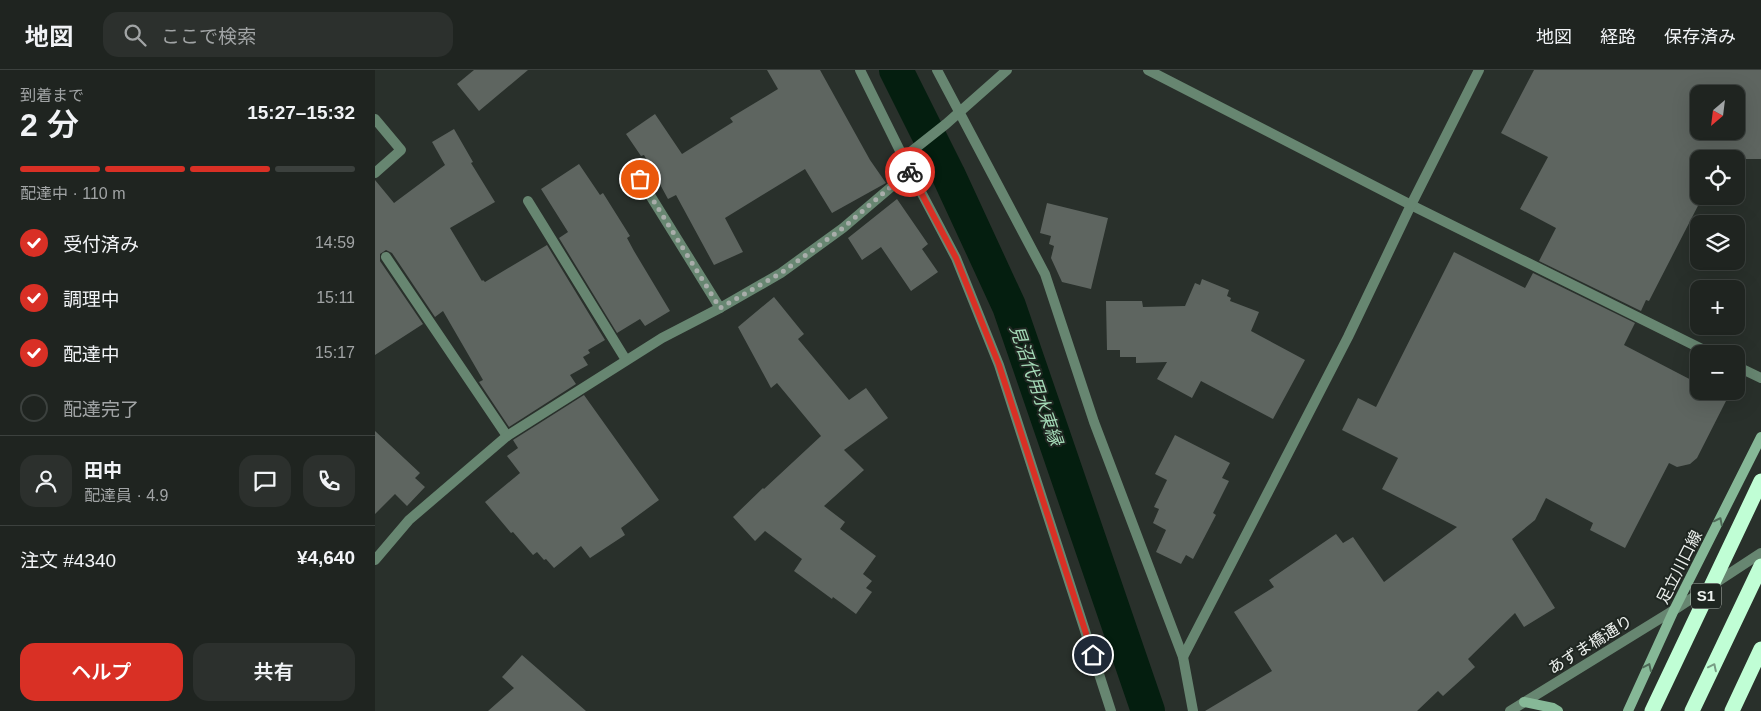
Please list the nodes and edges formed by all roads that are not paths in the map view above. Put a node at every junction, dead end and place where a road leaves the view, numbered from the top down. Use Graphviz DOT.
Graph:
graph roads {
  1 [pos="860,70"];
  2 [pos="937,70"];
  3 [pos="1007,70"];
  4 [pos="1148,70"];
  5 [pos="1479,70"];
  6 [pos="960,111"];
  7 [pos="375,119"];
  8 [pos="907,155"];
  9 [pos="909,171"];
  10 [pos="375,173"];
  11 [pos="640,179"];
  12 [pos="528,201"];
  13 [pos="1411,205"];
  14 [pos="386,257"];
  15 [pos="720,308"];
  16 [pos="1694,345"];
  17 [pos="626,360"];
  18 [pos="1745,370"];
  19 [pos="1761,378"];
  20 [pos="507,436"];
  21 [pos="1761,437"];
  22 [pos="1761,481"];
  23 [pos="1761,553"];
  24 [pos="375,560"];
  25 [pos="1761,566"];
  26 [pos="1674,610"];
  27 [pos="1761,649"];
  28 [pos="1183,657"];
  29 [pos="1524,702"];
  30 [pos="1111,711"];
  31 [pos="1193,711"];
  32 [pos="1510,711"];
  33 [pos="1558,711"];
  34 [pos="1627,711"];
  35 [pos="1652,711"];
  36 [pos="1692,711"];
  37 [pos="1732,711"];
  1 -- 8 [label="street"];
  2 -- 6 [label="street"];
  3 -- 6 [label="street"];
  4 -- 13 [label="street"];
  5 -- 13 [label="street"];
  6 -- 8 [label="street"];
  6 -- 28 [label="street"];
  7 -- 10 [label="street"];
  8 -- 9 [label="street"];
  9 -- 15 [label="street"];
  9 -- 30 [label="street"];
  11 -- 15 [label="street"];
  12 -- 17 [label="street"];
  13 -- 16 [label="street"];
  13 -- 28 [label="street"];
  14 -- 20 [label="street"];
  15 -- 17 [label="street"];
  17 -- 20 [label="street"];
  18 -- 19 [label="street"];
  20 -- 24 [label="street"];
  26 -- 21 [label="main road, 足立川口線, one-way"];
  22 -- 35 [label="highway, S1, bridge"];
  23 -- 26 [label="street, あずま橋通り"];
  36 -- 25 [label="highway, one-way"];
  26 -- 29 [label="street, あずま橋通り"];
  34 -- 26 [label="main road, 足立川口線, one-way"];
  27 -- 37 [label="highway"];
  28 -- 31 [label="street"];
  29 -- 32 [label="street, あずま橋通り"];
  29 -- 33 [label="main road"];
}
